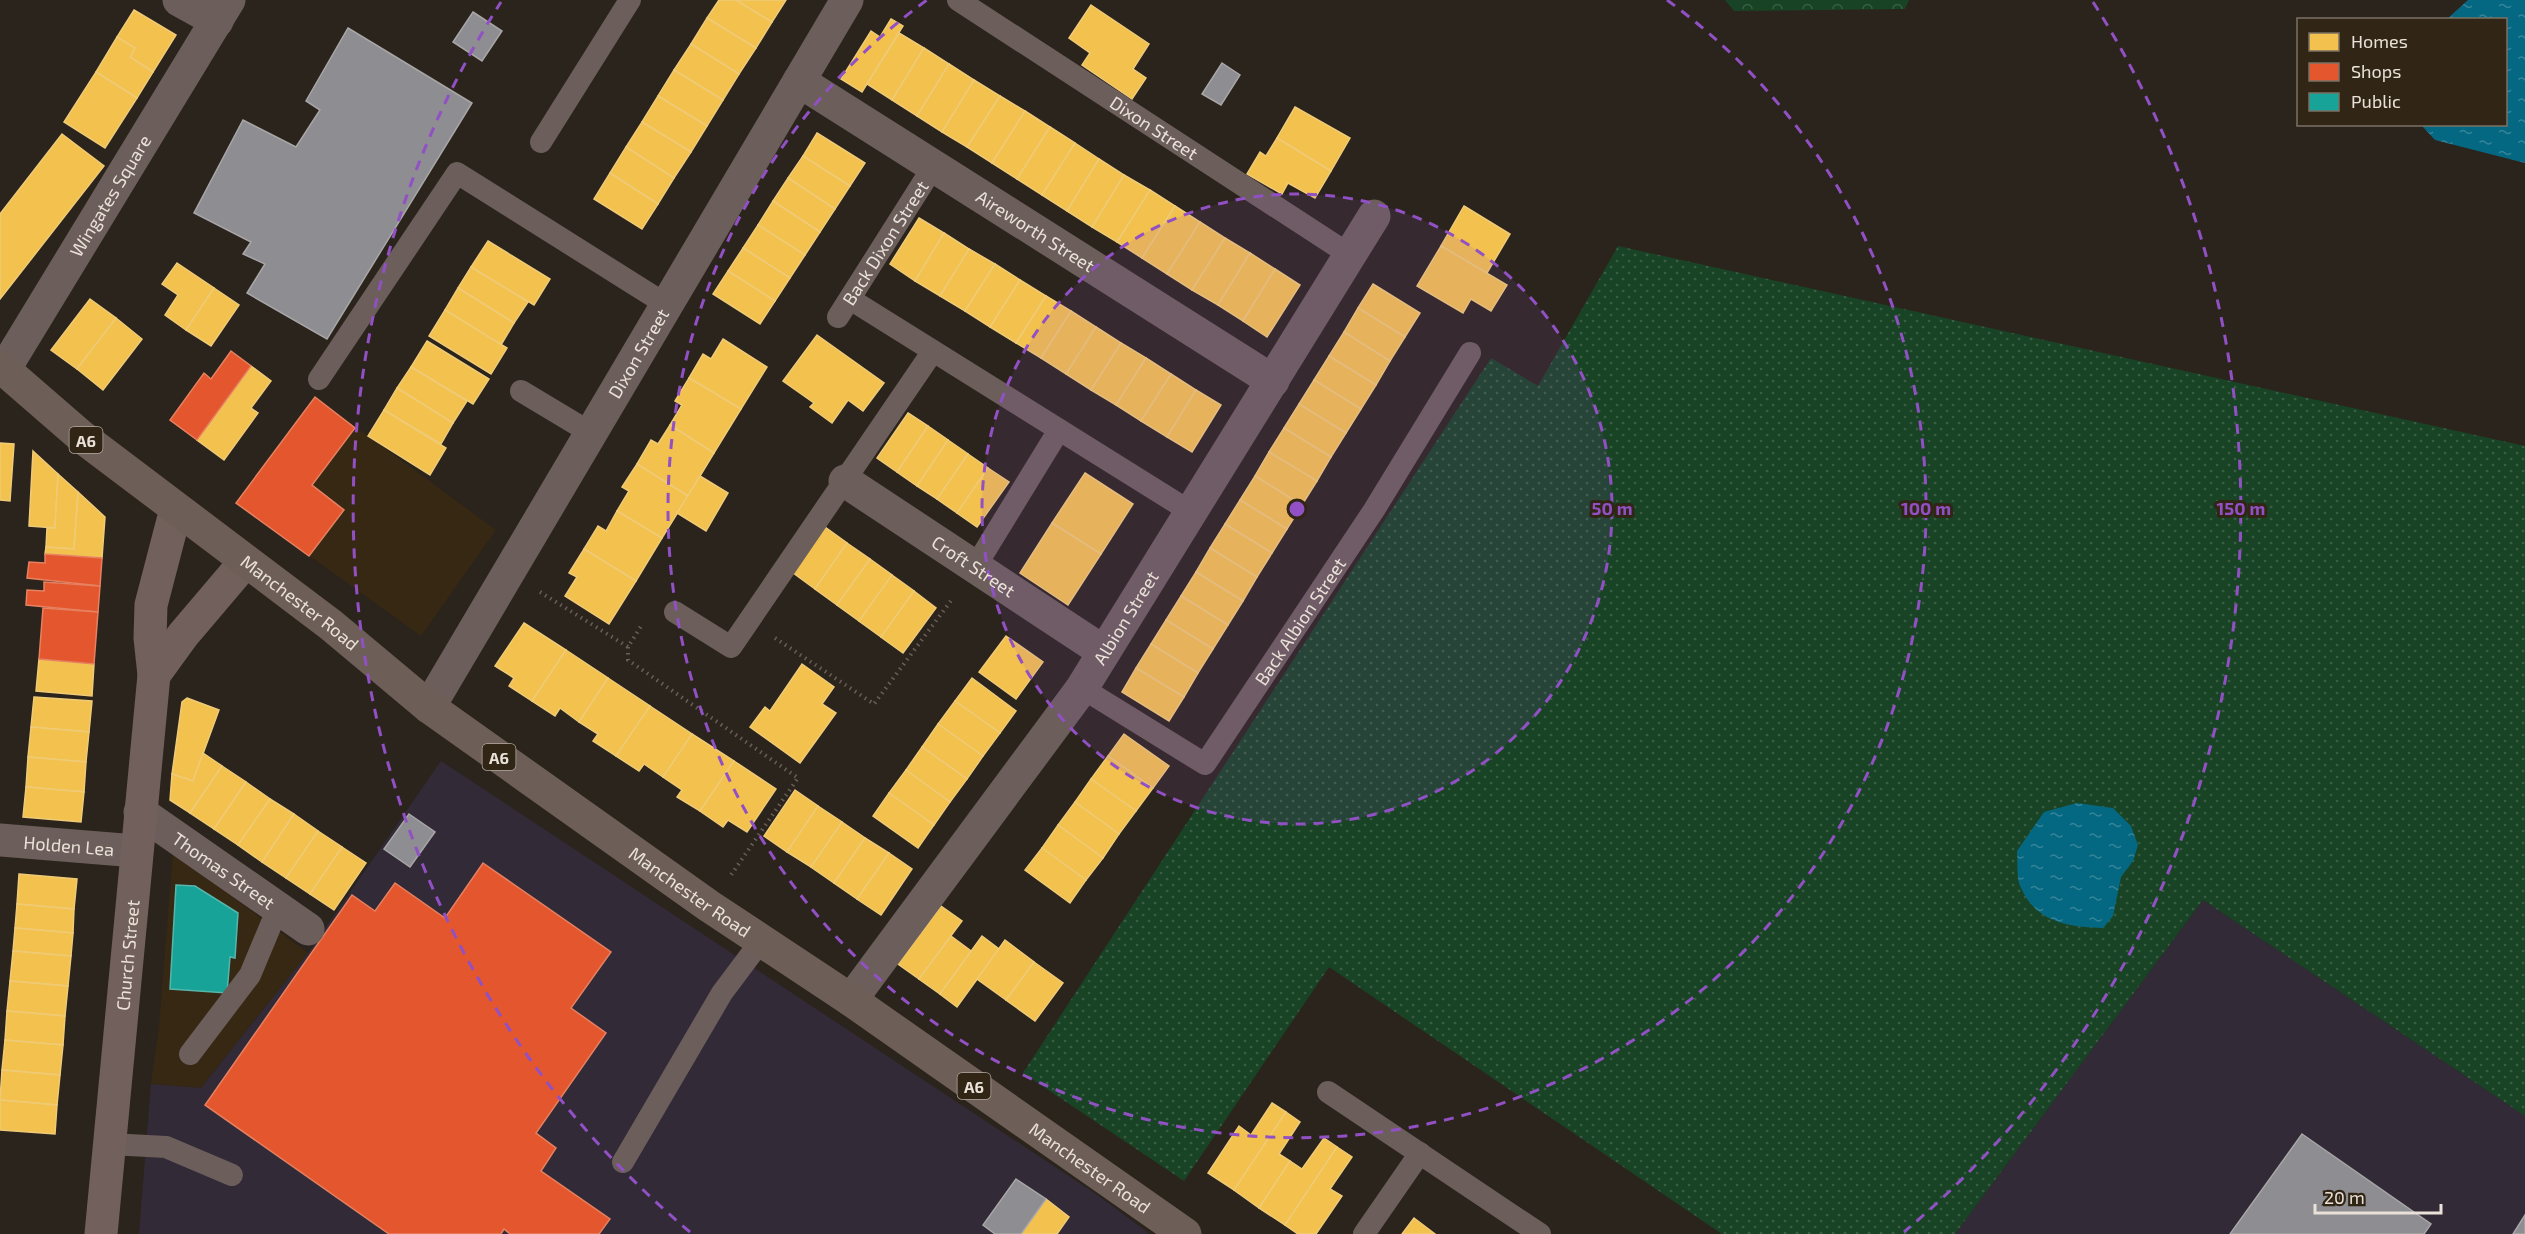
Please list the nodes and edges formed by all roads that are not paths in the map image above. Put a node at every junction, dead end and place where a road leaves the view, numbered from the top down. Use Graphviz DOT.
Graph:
graph roads {
  1 [pos="179,0"];
  2 [pos="630,0"];
  3 [pos="847,0"];
  4 [pos="958,0"];
  5 [pos="223,10"];
  6 [pos="799,81"];
  7 [pos="542,142"];
  8 [pos="933,167"];
  9 [pos="1374,216"];
  10 [pos="1350,255"];
  11 [pos="667,305"];
  12 [pos="933,351"];
  13 [pos="1470,353"];
  14 [pos="2,368"];
  15 [pos="319,379"];
  16 [pos="1273,381"];
  17 [pos="521,391"];
  18 [pos="1059,430"];
  19 [pos="591,433"];
  20 [pos="845,481"];
  21 [pos="176,509"];
  22 [pos="1191,512"];
  23 [pos="245,562"];
  24 [pos="975,567"];
  25 [pos="675,612"];
  26 [pos="1104,652"];
  27 [pos="154,675"];
  28 [pos="1082,688"];
  29 [pos="429,707"];
  30 [pos="140,812"];
  31 [pos="0,840"];
  32 [pos="136,850"];
  33 [pos="278,908"];
  34 [pos="308,929"];
  35 [pos="761,941"];
  36 [pos="851,1000"];
  37 [pos="190,1054"];
  38 [pos="1328,1092"];
  39 [pos="110,1144"];
  40 [pos="1419,1153"];
  41 [pos="623,1162"];
  42 [pos="232,1176"];
  43 [pos="101,1234"];
  44 [pos="1185,1234"];
  45 [pos="1364,1234"];
  46 [pos="1540,1234"];
  1 -- 5 [label="street, Wingates Square"];
  2 -- 7 [label="lane"];
  3 -- 6 [label="street, Dixon Street"];
  4 -- 10 [label="lane, Dixon Street"];
  5 -- 14 [label="street, Wingates Square"];
  6 -- 8 [label="street, Aireworth Street"];
  6 -- 11 [label="street, Dixon Street"];
  8 -- 12 [label="lane, Back Dixon Street"];
  8 -- 16 [label="street, Aireworth Street"];
  9 -- 10 [label="street, Albion Street"];
  10 -- 16 [label="street, Albion Street"];
  11 -- 15 [label="lane"];
  11 -- 19 [label="street, Dixon Street"];
  12 -- 18 [label="lane"];
  12 -- 20 [label="lane"];
  13 -- 28 [label="lane, Back Albion Street"];
  14 -- 21 [label="main road, A6"];
  16 -- 22 [label="street, Albion Street"];
  17 -- 19 [label="lane"];
  18 -- 22 [label="lane"];
  18 -- 24 [label="lane"];
  19 -- 29 [label="street, Dixon Street"];
  20 -- 24 [label="street, Croft Street"];
  20 -- 25 [label="lane"];
  21 -- 23 [label="main road, Manchester Road / A6"];
  21 -- 27 [label="main road, Church Street"];
  22 -- 26 [label="street, Albion Street"];
  23 -- 27 [label="main road"];
  23 -- 29 [label="main road, Manchester Road / A6"];
  24 -- 26 [label="street, Croft Street"];
  26 -- 28 [label="street, Albion Street"];
  27 -- 30 [label="main road, Church Street"];
  28 -- 36 [label="street, Albion Street"];
  29 -- 35 [label="main road, Manchester Road / A6"];
  30 -- 32 [label="main road, Church Street"];
  30 -- 33 [label="street, Thomas Street"];
  31 -- 32 [label="street, Holden Lea"];
  32 -- 39 [label="main road, Church Street"];
  33 -- 34 [label="street, Thomas Street"];
  33 -- 37 [label="lane"];
  35 -- 36 [label="main road, Manchester Road / A6"];
  35 -- 41 [label="lane"];
  36 -- 44 [label="main road, Manchester Road / A6"];
  38 -- 40 [label="lane"];
  39 -- 42 [label="lane"];
  39 -- 43 [label="main road, Church Street"];
  40 -- 45 [label="lane"];
  40 -- 46 [label="lane"];
}
